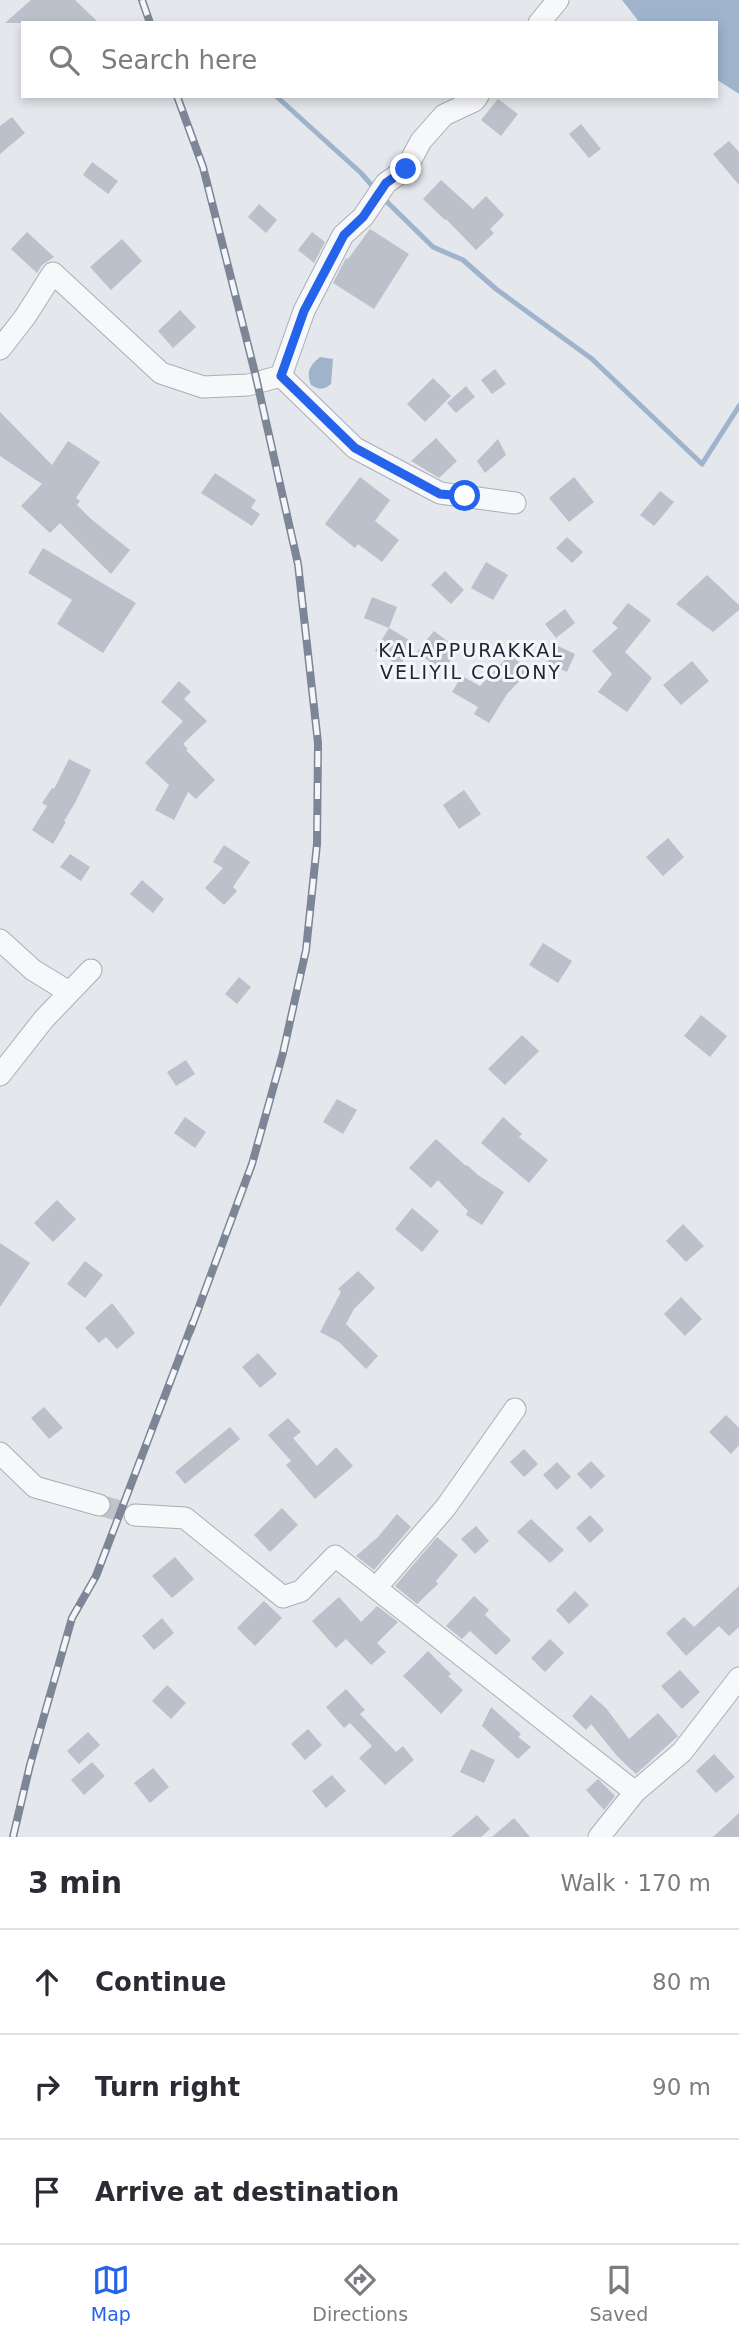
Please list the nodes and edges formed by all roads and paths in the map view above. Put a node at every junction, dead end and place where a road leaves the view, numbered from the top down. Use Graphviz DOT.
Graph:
graph roads {
  1 [pos="558,0"];
  2 [pos="541,21"];
  3 [pos="474,98"];
  4 [pos="0,349"];
  5 [pos="281,376"];
  6 [pos="515,503"];
  7 [pos="0,940"];
  8 [pos="91,970"];
  9 [pos="69,992"];
  10 [pos="0,1075"];
  11 [pos="515,1409"];
  12 [pos="0,1453"];
  13 [pos="99,1505"];
  14 [pos="135,1515"];
  15 [pos="376,1588"];
  16 [pos="739,1678"];
  17 [pos="635,1792"];
  18 [pos="599,1837"];
  1 -- 2 [label="street"];
  3 -- 5 [label="street"];
  4 -- 5 [label="street"];
  5 -- 6 [label="street"];
  7 -- 9 [label="street"];
  8 -- 9 [label="street"];
  9 -- 10 [label="street"];
  11 -- 15 [label="street"];
  12 -- 13 [label="street"];
  14 -- 15 [label="street"];
  15 -- 17 [label="street"];
  16 -- 17 [label="street"];
  17 -- 18 [label="street"];
}
